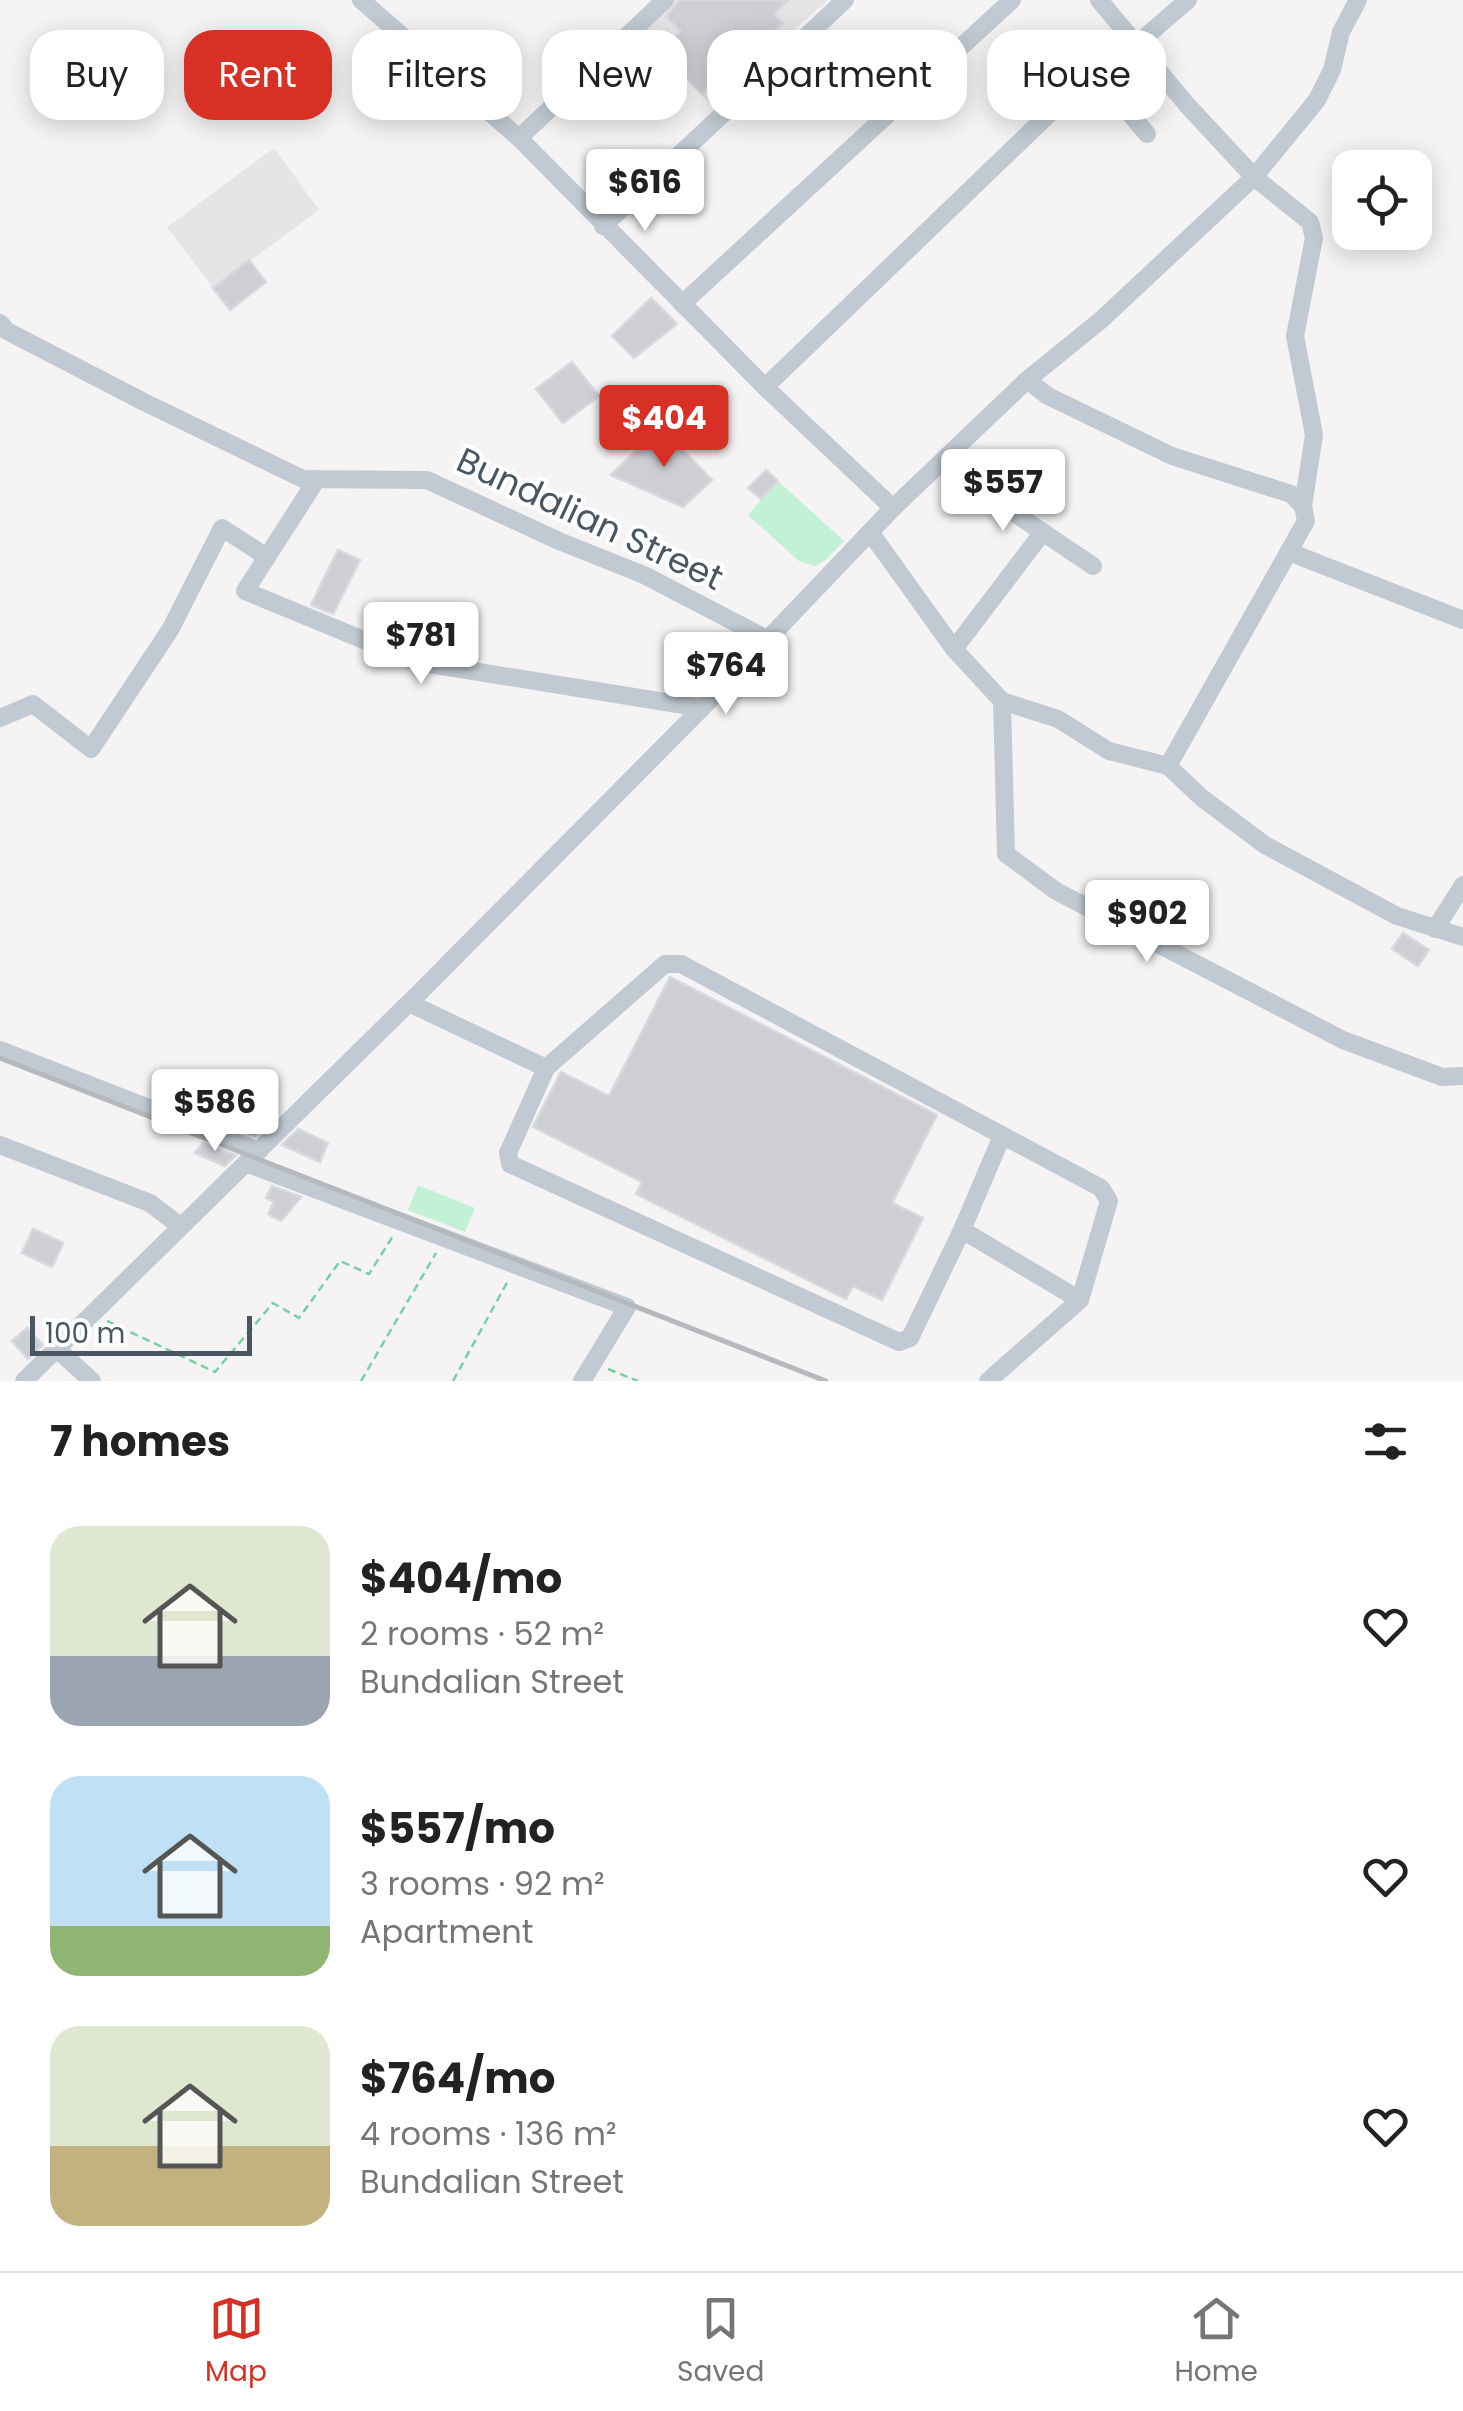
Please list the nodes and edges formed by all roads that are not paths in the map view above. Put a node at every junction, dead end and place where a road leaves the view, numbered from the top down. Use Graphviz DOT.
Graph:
graph roads {
  1 [pos="361,0"];
  2 [pos="666,0"];
  3 [pos="845,0"];
  4 [pos="1012,0"];
  5 [pos="1100,0"];
  6 [pos="1188,0"];
  7 [pos="1358,0"];
  8 [pos="1124,30"];
  9 [pos="1148,30"];
  10 [pos="1166,78"];
  11 [pos="1044,120"];
  12 [pos="1134,120"];
  13 [pos="1146,134"];
  14 [pos="519,138"];
  15 [pos="1254,176"];
  16 [pos="603,226"];
  17 [pos="682,304"];
  18 [pos="0,324"];
  19 [pos="1027,380"];
  20 [pos="765,388"];
  21 [pos="940,463"];
  22 [pos="317,479"];
  23 [pos="1302,506"];
  24 [pos="893,508"];
  25 [pos="870,532"];
  26 [pos="1043,532"];
  27 [pos="1290,552"];
  28 [pos="267,557"];
  29 [pos="1093,566"];
  30 [pos="1463,620"];
  31 [pos="766,639"];
  32 [pos="954,649"];
  33 [pos="1002,700"];
  34 [pos="702,708"];
  35 [pos="0,718"];
  36 [pos="1168,766"];
  37 [pos="1463,885"];
  38 [pos="1434,930"];
  39 [pos="1463,937"];
  40 [pos="409,1003"];
  41 [pos="0,1050"];
  42 [pos="546,1068"];
  43 [pos="1463,1076"];
  44 [pos="1002,1136"];
  45 [pos="0,1144"];
  46 [pos="252,1157"];
  47 [pos="180,1226"];
  48 [pos="962,1230"];
  49 [pos="1080,1300"];
  50 [pos="56,1349"];
  51 [pos="24,1381"];
  52 [pos="92,1381"];
  53 [pos="582,1381"];
  54 [pos="988,1381"];
  1 -- 14 [label="street"];
  2 -- 14 [label="street"];
  3 -- 16 [label="street"];
  4 -- 17 [label="street"];
  5 -- 8 [label="street"];
  6 -- 9 [label="street"];
  7 -- 15 [label="street"];
  10 -- 15 [label="street"];
  11 -- 20 [label="street"];
  12 -- 13 [label="street"];
  14 -- 16 [label="street"];
  15 -- 19 [label="street"];
  15 -- 23 [label="street"];
  16 -- 17 [label="street"];
  17 -- 20 [label="street"];
  18 -- 22 [label="street, Bundalian Street"];
  19 -- 21 [label="street"];
  19 -- 23 [label="street"];
  20 -- 24 [label="street"];
  21 -- 24 [label="street"];
  21 -- 26 [label="street"];
  22 -- 28 [label="street"];
  22 -- 31 [label="street, Bundalian Street"];
  23 -- 27 [label="street"];
  24 -- 25 [label="street"];
  25 -- 31 [label="street"];
  25 -- 32 [label="street"];
  26 -- 29 [label="street"];
  26 -- 32 [label="street"];
  27 -- 30 [label="street"];
  27 -- 36 [label="street"];
  28 -- 34 [label="street"];
  28 -- 35 [label="street"];
  31 -- 34 [label="street"];
  32 -- 33 [label="street"];
  33 -- 36 [label="street"];
  33 -- 43 [label="street"];
  34 -- 40 [label="street"];
  36 -- 38 [label="street"];
  37 -- 38 [label="street"];
  38 -- 39 [label="street"];
  40 -- 42 [label="street"];
  40 -- 46 [label="street"];
  41 -- 46 [label="street"];
  42 -- 44 [label="street"];
  42 -- 48 [label="street"];
  44 -- 48 [label="street"];
  44 -- 49 [label="street"];
  45 -- 47 [label="street"];
  46 -- 47 [label="street"];
  46 -- 53 [label="street"];
  47 -- 50 [label="street"];
  48 -- 49 [label="street"];
  49 -- 54 [label="street"];
  50 -- 51 [label="street"];
  50 -- 52 [label="street"];
}
